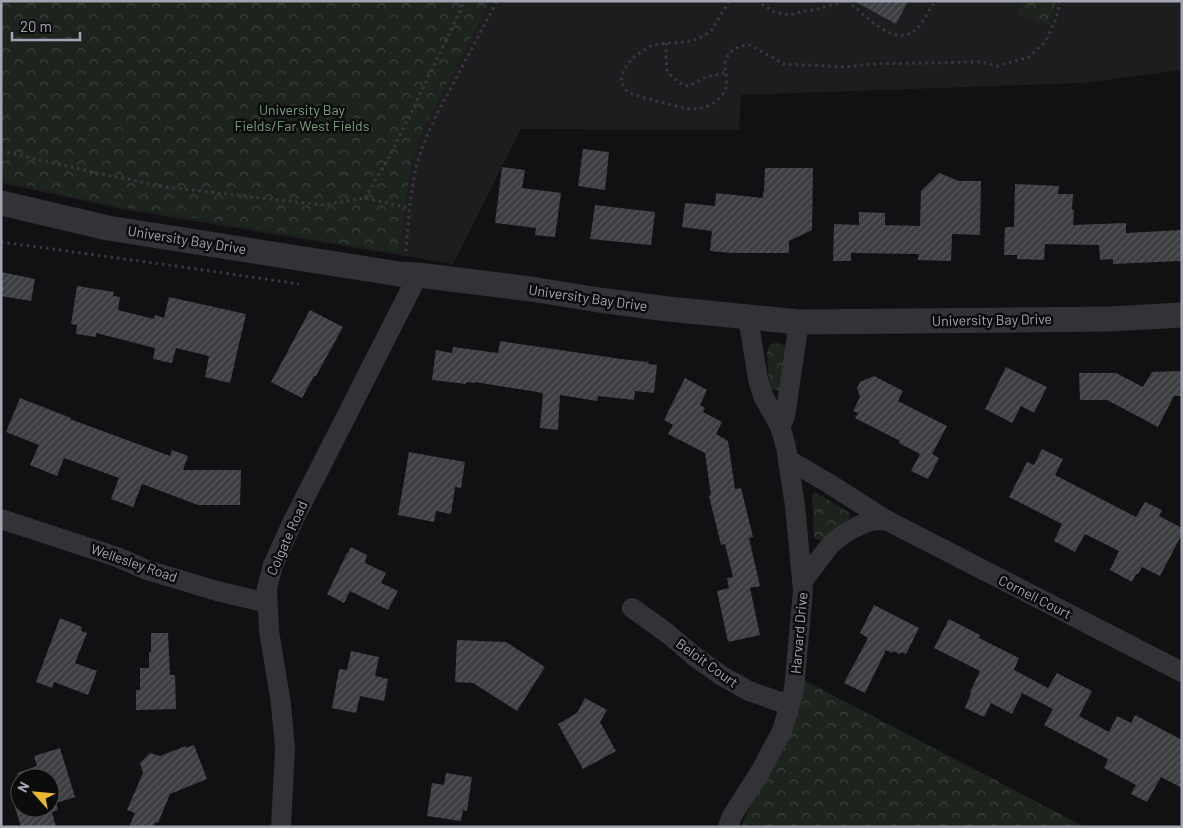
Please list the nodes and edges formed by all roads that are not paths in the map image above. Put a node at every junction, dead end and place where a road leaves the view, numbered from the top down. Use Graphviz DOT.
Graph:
graph roads {
  1 [pos="1,203"];
  2 [pos="409,275"];
  3 [pos="1182,315"];
  4 [pos="748,317"];
  5 [pos="799,322"];
  6 [pos="780,426"];
  7 [pos="788,460"];
  8 [pos="1,520"];
  9 [pos="888,521"];
  10 [pos="802,582"];
  11 [pos="268,603"];
  12 [pos="632,608"];
  13 [pos="1182,672"];
  14 [pos="789,705"];
  15 [pos="281,827"];
  16 [pos="728,827"];
  1 -- 2 [label="street, University Bay Drive"];
  2 -- 4 [label="street, University Bay Drive"];
  2 -- 11 [label="street, Colgate Road"];
  3 -- 5 [label="street, University Bay Drive"];
  4 -- 5 [label="street, University Bay Drive"];
  4 -- 6 [label="street, Harvard Drive"];
  5 -- 6 [label="street"];
  6 -- 7 [label="street, Harvard Drive"];
  7 -- 9 [label="street, Cornell Court"];
  7 -- 10 [label="street, Harvard Drive"];
  8 -- 11 [label="street, Wellesley Road"];
  9 -- 10 [label="street"];
  9 -- 13 [label="street, Cornell Court"];
  10 -- 14 [label="street, Harvard Drive"];
  11 -- 15 [label="street, Colgate Road"];
  12 -- 14 [label="street, Beloit Court"];
  14 -- 16 [label="street, Harvard Drive"];
}
